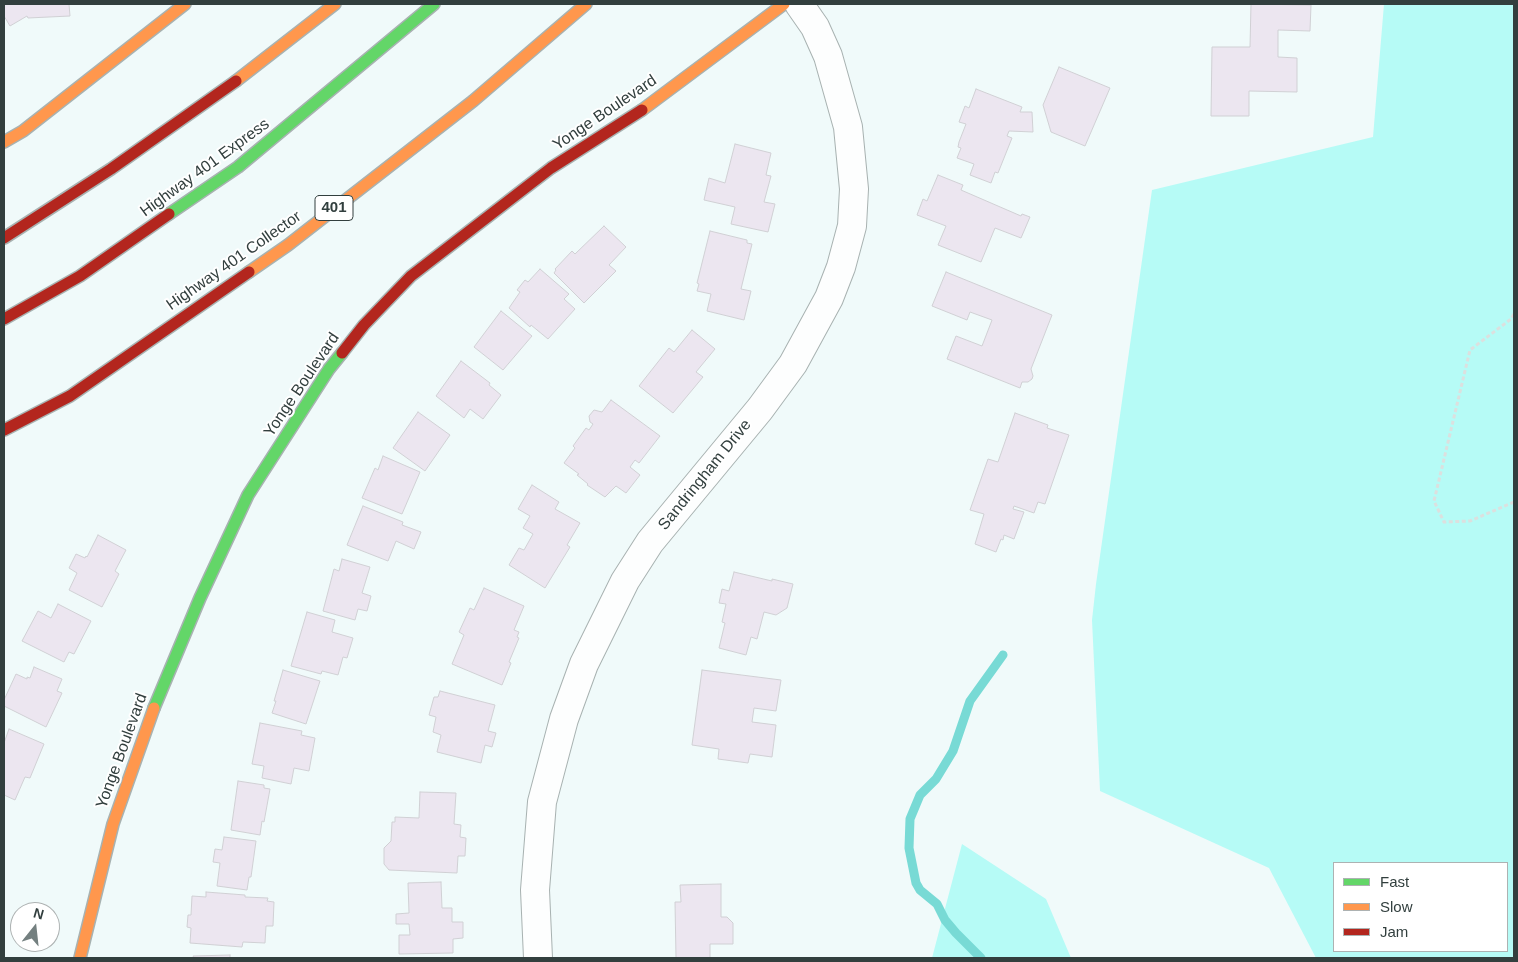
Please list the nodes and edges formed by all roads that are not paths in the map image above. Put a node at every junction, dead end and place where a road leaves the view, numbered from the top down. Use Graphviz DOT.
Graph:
graph roads {
  1 [pos="185,4"];
  2 [pos="335,4"];
  3 [pos="434,4"];
  4 [pos="586,4"];
  5 [pos="784,4"];
  6 [pos="799,4"];
  7 [pos="4,142"];
  8 [pos="4,238"];
  9 [pos="4,319"];
  10 [pos="4,430"];
  11 [pos="80,958"];
  12 [pos="538,958"];
  1 -- 7 [label="main road"];
  2 -- 8 [label="main road"];
  3 -- 9 [label="main road, Highway 401 Express"];
  4 -- 10 [label="main road, Highway 401 Collector / 401"];
  5 -- 11 [label="main road, Yonge Boulevard"];
  6 -- 12 [label="street, Sandringham Drive"];
}
